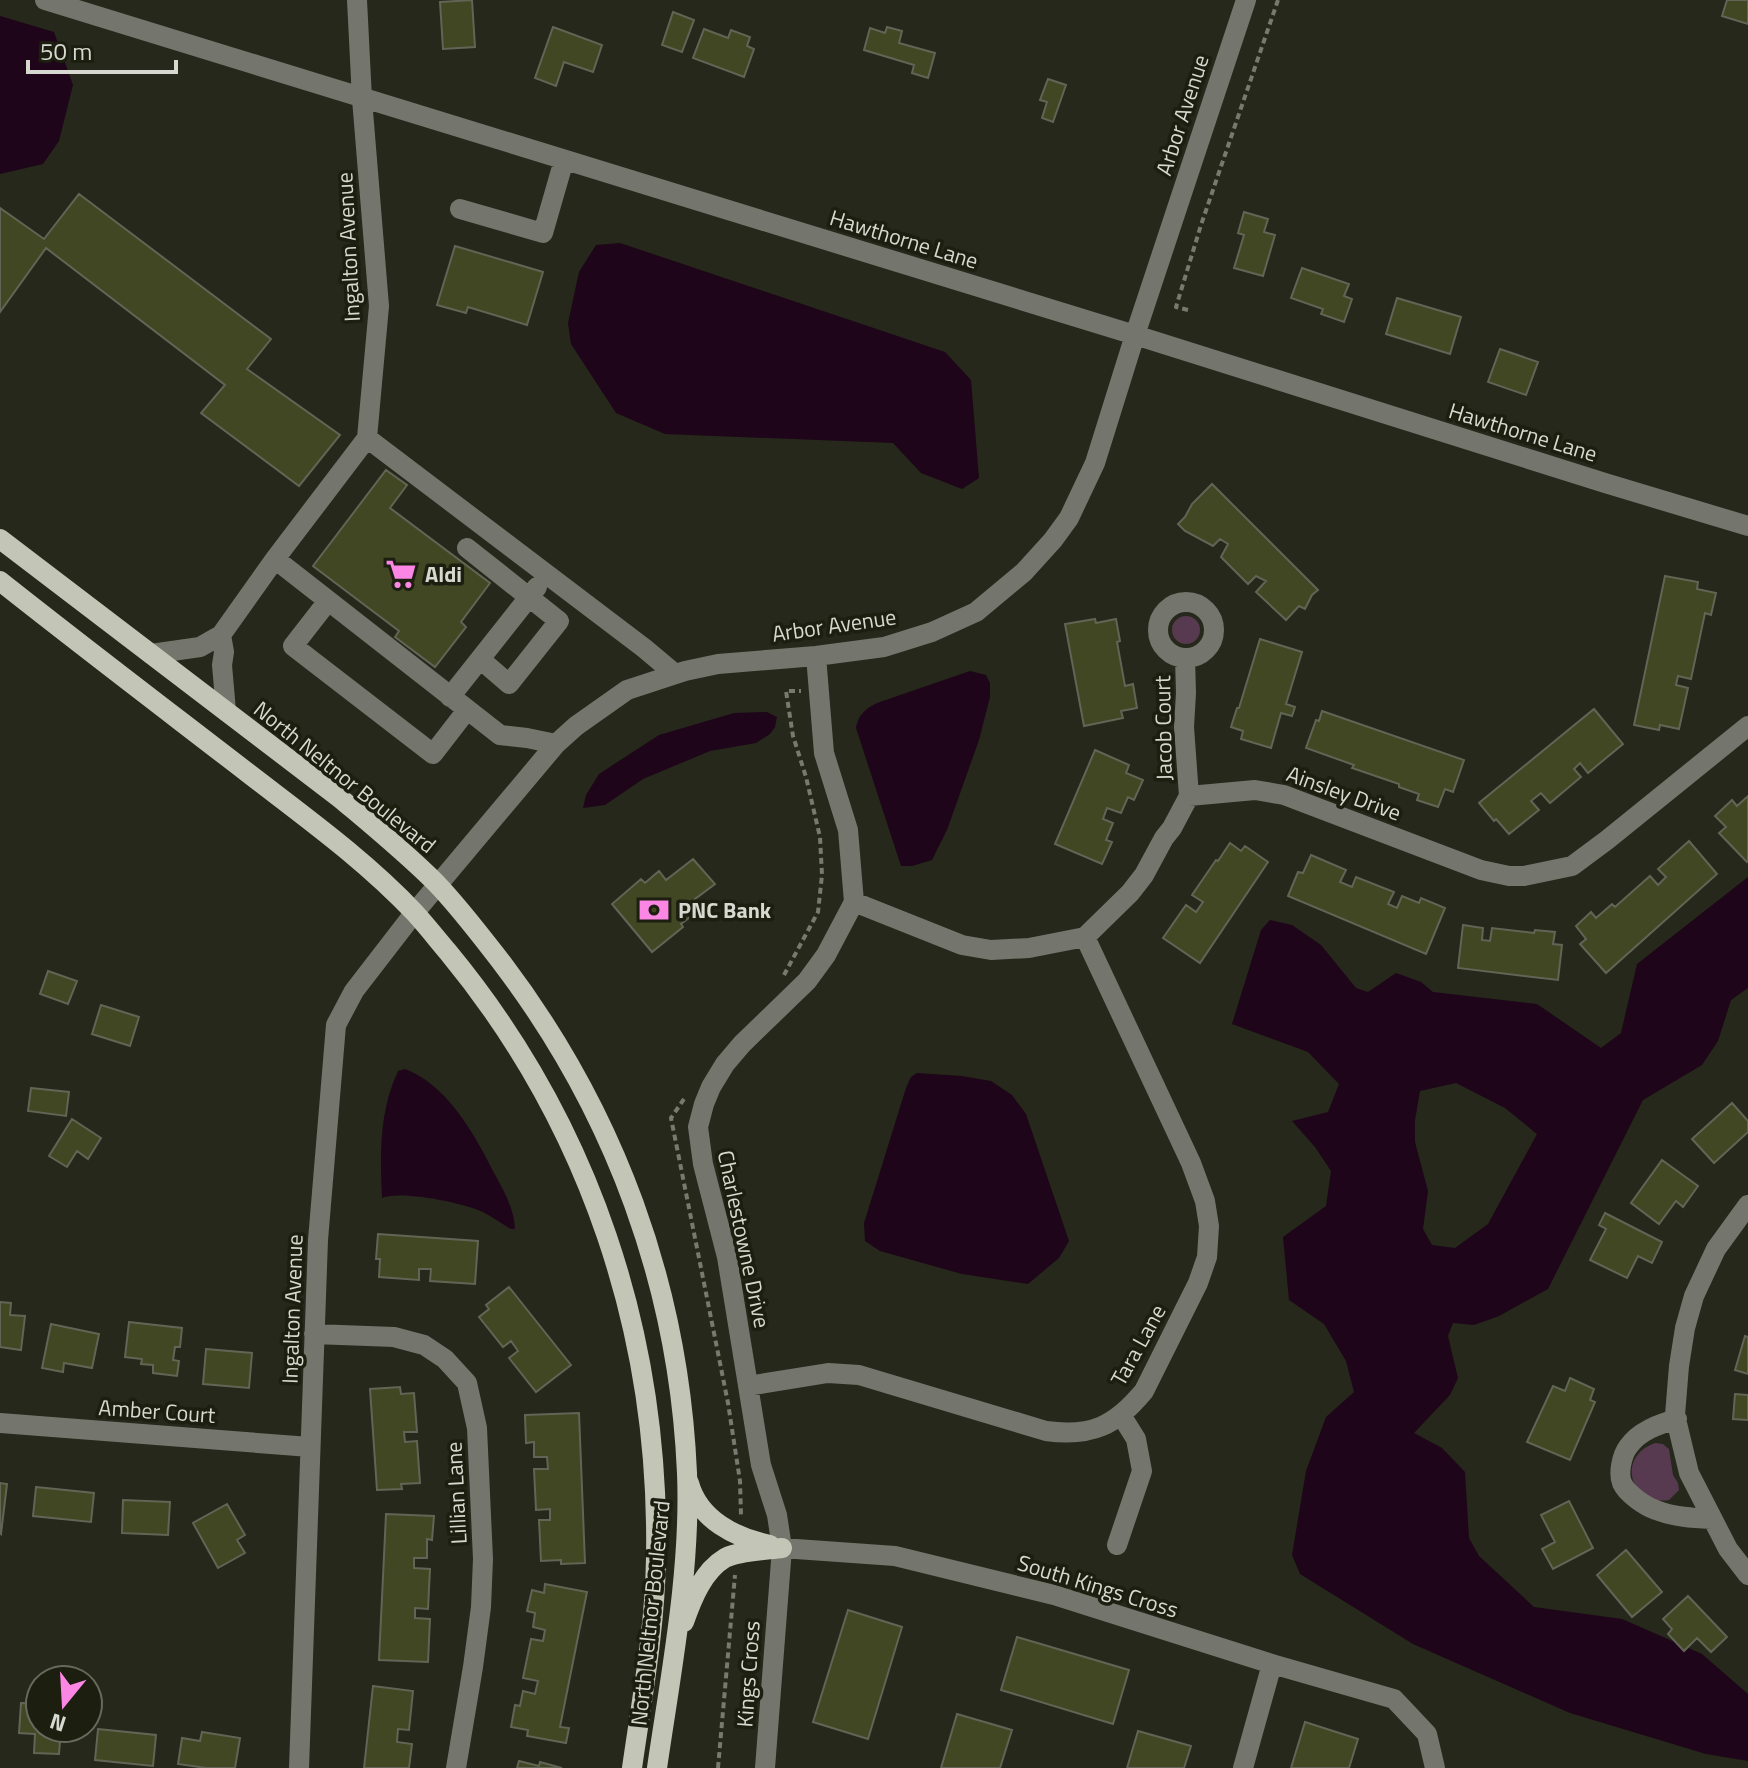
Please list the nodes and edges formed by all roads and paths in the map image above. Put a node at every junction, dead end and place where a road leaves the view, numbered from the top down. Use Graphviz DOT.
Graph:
graph roads {
  1 [pos="45,0"];
  2 [pos="357,0"];
  3 [pos="1246,0"];
  4 [pos="1278,0"];
  5 [pos="362,99"];
  6 [pos="564,160"];
  7 [pos="460,209"];
  8 [pos="1188,310"];
  9 [pos="1135,335"];
  10 [pos="367,438"];
  11 [pos="1748,526"];
  12 [pos="0,539"];
  13 [pos="467,548"];
  14 [pos="275,559"];
  15 [pos="547,574"];
  16 [pos="0,581"];
  17 [pos="530,596"];
  18 [pos="328,601"];
  19 [pos="221,635"];
  20 [pos="151,654"];
  21 [pos="816,656"];
  22 [pos="1185,658"];
  23 [pos="480,659"];
  24 [pos="675,674"];
  25 [pos="786,691"];
  26 [pos="450,697"];
  27 [pos="467,710"];
  28 [pos="226,711"];
  29 [pos="1748,726"];
  30 [pos="556,744"];
  31 [pos="1189,796"];
  32 [pos="437,885"];
  33 [pos="854,902"];
  34 [pos="415,912"];
  35 [pos="1085,937"];
  36 [pos="781,980"];
  37 [pos="687,1095"];
  38 [pos="1748,1205"];
  39 [pos="314,1334"];
  40 [pos="748,1386"];
  41 [pos="1121,1415"];
  42 [pos="1677,1419"];
  43 [pos="0,1423"];
  44 [pos="310,1447"];
  45 [pos="687,1475"];
  46 [pos="1712,1519"];
  47 [pos="1117,1545"];
  48 [pos="738,1546"];
  49 [pos="782,1548"];
  50 [pos="1748,1575"];
  51 [pos="673,1652"];
  52 [pos="1272,1664"];
  53 [pos="299,1768"];
  54 [pos="456,1768"];
  55 [pos="632,1768"];
  56 [pos="657,1768"];
  57 [pos="718,1768"];
  58 [pos="765,1768"];
  59 [pos="1243,1768"];
  60 [pos="1435,1768"];
  1 -- 5 [label="street, Hawthorne Lane"];
  2 -- 5 [label="street, Ingalton Avenue"];
  3 -- 9 [label="street, Arbor Avenue"];
  4 -- 8 [label="path"];
  5 -- 6 [label="street, Hawthorne Lane"];
  5 -- 10 [label="street, Ingalton Avenue"];
  6 -- 7 [label="street"];
  6 -- 9 [label="street, Hawthorne Lane"];
  9 -- 11 [label="street, Hawthorne Lane"];
  9 -- 21 [label="street, Arbor Avenue"];
  10 -- 14 [label="street"];
  10 -- 15 [label="street"];
  12 -- 20 [label="main road, North Neltnor Boulevard"];
  13 -- 17 [label="street"];
  14 -- 18 [label="street"];
  14 -- 19 [label="street"];
  15 -- 17 [label="street"];
  15 -- 24 [label="street"];
  16 -- 34 [label="main road, North Neltnor Boulevard"];
  17 -- 23 [label="street"];
  17 -- 23 [label="street"];
  18 -- 26 [label="street"];
  18 -- 27 [label="street"];
  19 -- 20 [label="street"];
  19 -- 28 [label="street"];
  20 -- 28 [label="main road, North Neltnor Boulevard"];
  21 -- 24 [label="street, Arbor Avenue"];
  21 -- 33 [label="street"];
  22 -- 31 [label="street, Jacob Court"];
  23 -- 26 [label="street"];
  24 -- 30 [label="street, Arbor Avenue"];
  25 -- 36 [label="path"];
  26 -- 27 [label="street"];
  27 -- 30 [label="street"];
  28 -- 32 [label="main road, North Neltnor Boulevard"];
  29 -- 31 [label="street, Ainsley Drive"];
  30 -- 32 [label="street, Arbor Avenue"];
  31 -- 35 [label="street"];
  32 -- 34 [label="street, Ingalton Avenue"];
  32 -- 45 [label="main road, North Neltnor Boulevard"];
  33 -- 35 [label="street"];
  33 -- 40 [label="street, Charlestowne Drive"];
  34 -- 39 [label="street, Ingalton Avenue"];
  34 -- 55 [label="main road, North Neltnor Boulevard"];
  35 -- 41 [label="street, Tara Lane"];
  37 -- 48 [label="path"];
  38 -- 42 [label="street"];
  39 -- 44 [label="street, Ingalton Avenue"];
  39 -- 54 [label="street, Lillian Lane"];
  40 -- 41 [label="street, Tara Lane"];
  40 -- 49 [label="street, Charlestowne Drive"];
  41 -- 47 [label="street"];
  42 -- 46 [label="street"];
  42 -- 46 [label="street"];
  43 -- 44 [label="street, Amber Court"];
  44 -- 53 [label="street, Ingalton Avenue"];
  45 -- 48 [label="main road"];
  45 -- 51 [label="main road, North Neltnor Boulevard"];
  46 -- 50 [label="street"];
  48 -- 49 [label="main road"];
  48 -- 51 [label="main road"];
  48 -- 57 [label="path"];
  49 -- 52 [label="street, South Kings Cross"];
  49 -- 58 [label="street, Kings Cross"];
  51 -- 56 [label="main road, North Neltnor Boulevard"];
  52 -- 59 [label="street"];
  52 -- 60 [label="street, South Kings Cross"];
}
